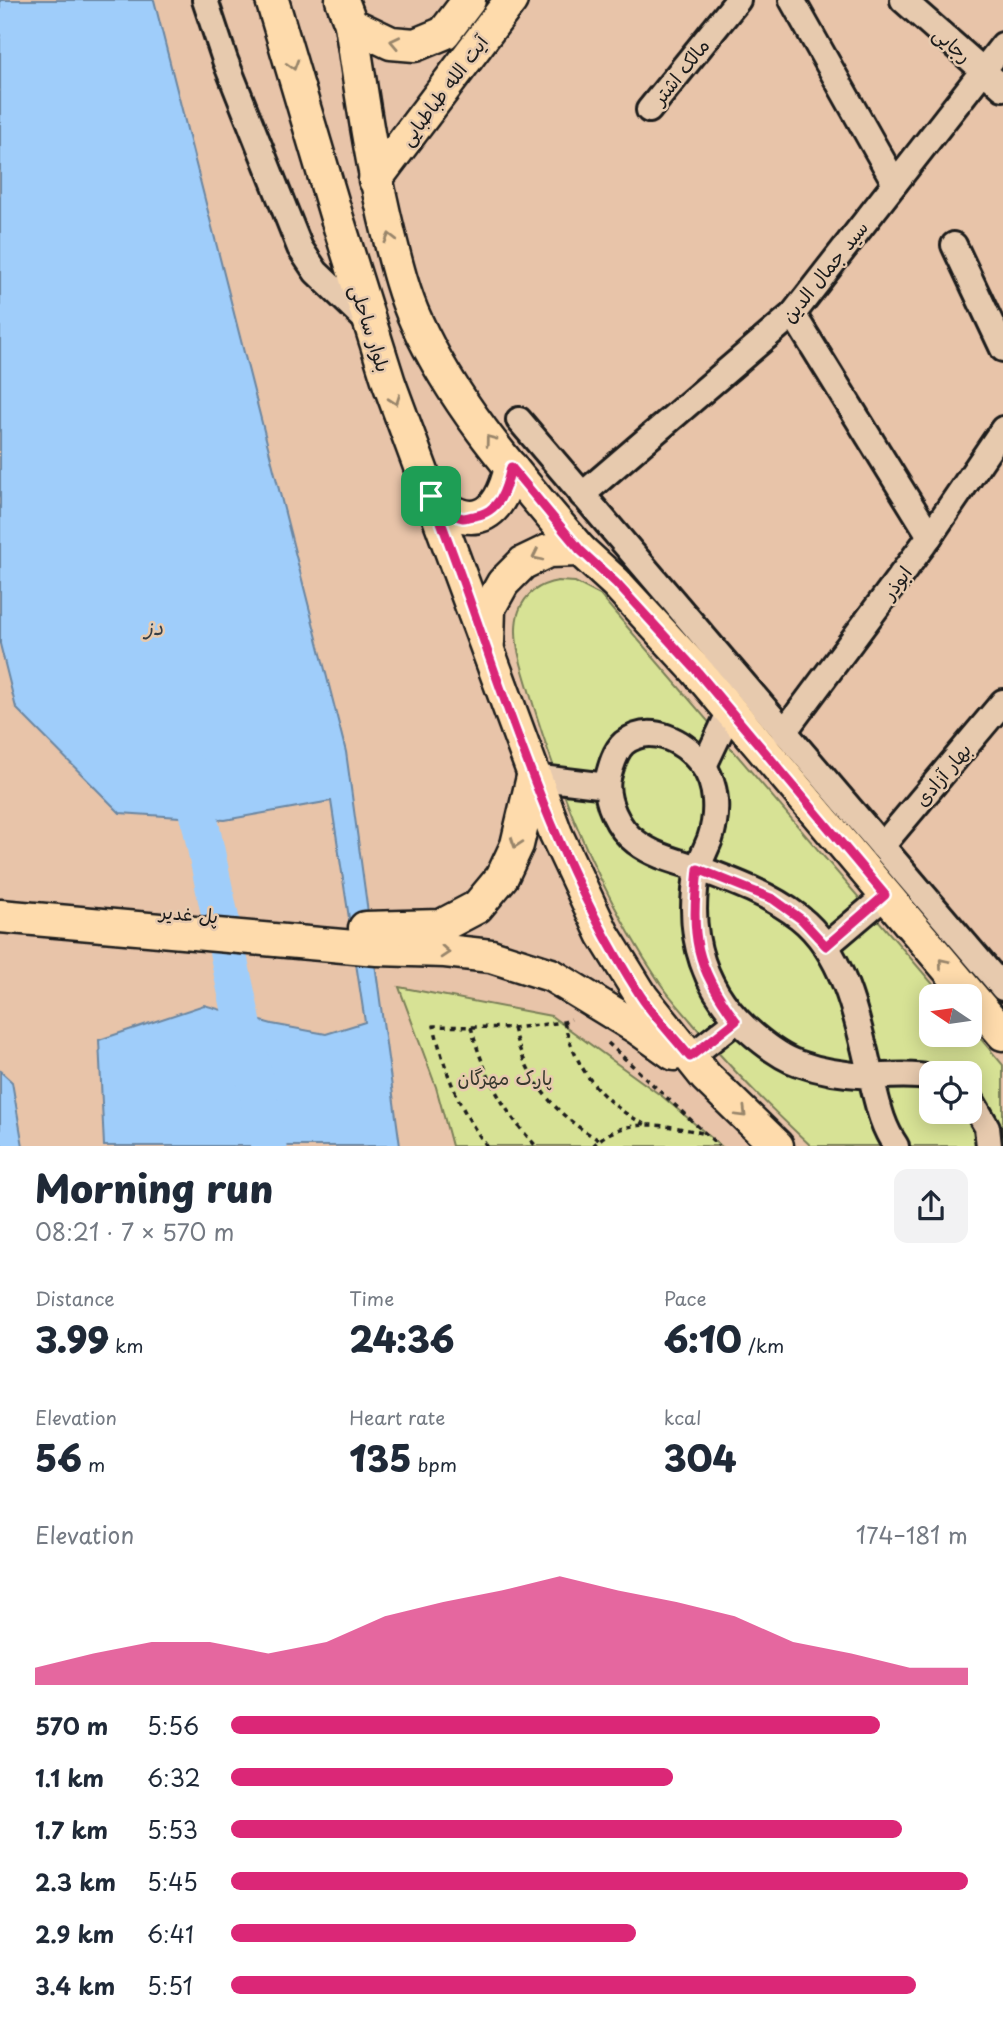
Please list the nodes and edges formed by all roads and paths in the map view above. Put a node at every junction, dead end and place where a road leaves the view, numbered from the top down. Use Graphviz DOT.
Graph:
graph roads {
  1 [pos="205,0"];
  2 [pos="272,0"];
  3 [pos="469,0"];
  4 [pos="512,0"];
  5 [pos="738,0"];
  6 [pos="792,0"];
  7 [pos="903,0"];
  8 [pos="346,12"];
  9 [pos="444,33"];
  10 [pos="1003,45"];
  11 [pos="471,54"];
  12 [pos="983,70"];
  13 [pos="1003,88"];
  14 [pos="649,110"];
  15 [pos="375,180"];
  16 [pos="895,183"];
  17 [pos="954,245"];
  18 [pos="793,314"];
  19 [pos="369,323"];
  20 [pos="1003,349"];
  21 [pos="519,420"];
  22 [pos="1003,429"];
  23 [pos="511,467"];
  24 [pos="582,495"];
  25 [pos="431,496"];
  26 [pos="930,536"];
  27 [pos="580,550"];
  28 [pos="487,650"];
  29 [pos="1003,702"];
  30 [pos="730,710"];
  31 [pos="784,732"];
  32 [pos="704,766"];
  33 [pos="533,777"];
  34 [pos="607,786"];
  35 [pos="882,846"];
  36 [pos="698,869"];
  37 [pos="885,895"];
  38 [pos="0,896"];
  39 [pos="0,916"];
  40 [pos="377,939"];
  41 [pos="826,946"];
  42 [pos="1003,988"];
  43 [pos="600,1005"];
  44 [pos="736,1021"];
  45 [pos="564,1022"];
  46 [pos="471,1027"];
  47 [pos="513,1028"];
  48 [pos="1003,1034"];
  49 [pos="608,1043"];
  50 [pos="698,1067"];
  51 [pos="919,1074"];
  52 [pos="871,1076"];
  53 [pos="982,1115"];
  54 [pos="646,1125"];
  55 [pos="993,1131"];
  56 [pos="709,1135"];
  57 [pos="599,1140"];
  58 [pos="487,1146"];
  59 [pos="536,1146"];
  60 [pos="593,1146"];
  61 [pos="719,1146"];
  62 [pos="776,1146"];
  63 [pos="896,1146"];
  1 -- 19 [label="street"];
  2 -- 19 [label="main road, بلوار ساحلی, one-way"];
  3 -- 9 [label="main road, آیت الله طباطبایی"];
  4 -- 11 [label="main road, آیت الله طباطبایی"];
  5 -- 14 [label="street, مالک اشتر"];
  6 -- 16 [label="street"];
  7 -- 12 [label="street, رجایی"];
  9 -- 8 [label="main road, آیت الله طباطبایی, one-way"];
  8 -- 15 [label="main road"];
  9 -- 11 [label="main road"];
  10 -- 12 [label="street, سید جمال الدین"];
  11 -- 15 [label="main road, آیت الله طباطبایی"];
  12 -- 13 [label="street, رجایی"];
  12 -- 16 [label="street, سید جمال الدین"];
  23 -- 15 [label="main road, one-way"];
  16 -- 18 [label="street, سید جمال الدین"];
  17 -- 20 [label="street"];
  18 -- 24 [label="street, سید جمال الدین"];
  18 -- 26 [label="street"];
  19 -- 25 [label="main road, بلوار ساحلی, one-way"];
  21 -- 24 [label="street"];
  22 -- 26 [label="street, ابوذر"];
  23 -- 25 [label="main road"];
  23 -- 27 [label="main road"];
  24 -- 31 [label="street"];
  25 -- 28 [label="main road, بلوار ساحلی"];
  26 -- 31 [label="street, ابوذر"];
  27 -- 28 [label="main road, بلوار ساحلی, one-way"];
  27 -- 30 [label="main road"];
  28 -- 33 [label="main road, بلوار ساحلی"];
  29 -- 35 [label="street, بهار آزادی"];
  30 -- 32 [label="street"];
  30 -- 37 [label="main road"];
  31 -- 35 [label="street"];
  32 -- 34 [label="street"];
  32 -- 36 [label="street"];
  33 -- 34 [label="street"];
  33 -- 40 [label="main road, one-way"];
  33 -- 50 [label="main road, بلوار ساحلی"];
  34 -- 36 [label="street"];
  35 -- 42 [label="street"];
  36 -- 41 [label="street"];
  36 -- 44 [label="street"];
  37 -- 41 [label="street"];
  48 -- 37 [label="main road, one-way"];
  38 -- 40 [label="main road, پل غدیر"];
  39 -- 40 [label="main road, پل غدیر"];
  40 -- 43 [label="main road, one-way"];
  41 -- 52 [label="street"];
  43 -- 45 [label="path"];
  43 -- 50 [label="main road"];
  44 -- 50 [label="street"];
  44 -- 52 [label="street"];
  45 -- 47 [label="path"];
  45 -- 54 [label="path"];
  46 -- 47 [label="path"];
  46 -- 58 [label="path"];
  46 -- 59 [label="path"];
  47 -- 57 [label="path"];
  49 -- 56 [label="path"];
  50 -- 62 [label="main road, بلوار ساحلی, one-way"];
  51 -- 52 [label="street"];
  52 -- 63 [label="street"];
  53 -- 55 [label="street"];
  54 -- 56 [label="path"];
  54 -- 57 [label="path"];
  56 -- 61 [label="path"];
  57 -- 60 [label="path"];
}
